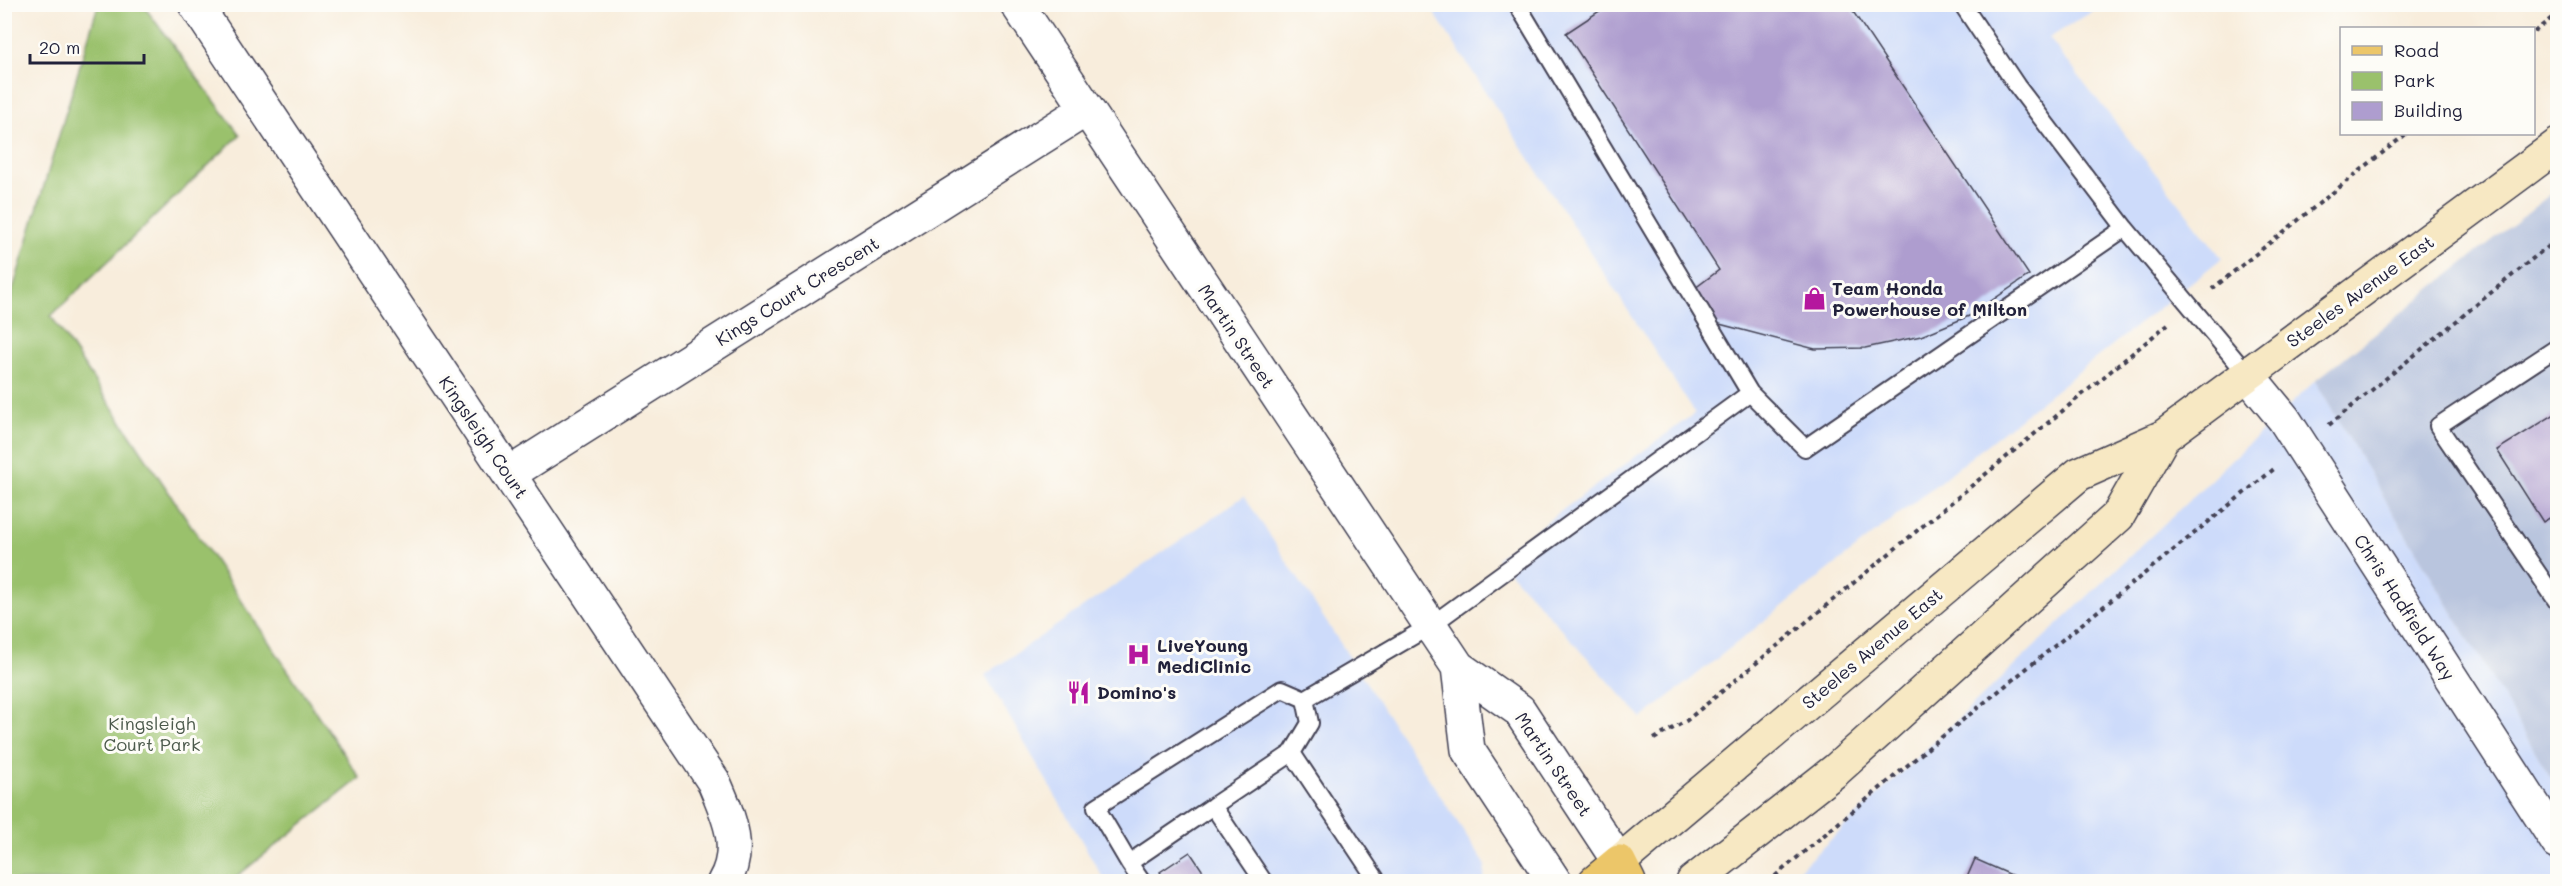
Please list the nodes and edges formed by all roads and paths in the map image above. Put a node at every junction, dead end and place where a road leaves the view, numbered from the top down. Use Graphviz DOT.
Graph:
graph roads {
  1 [pos="195,4"];
  2 [pos="1017,4"];
  3 [pos="1516,4"];
  4 [pos="1962,4"];
  5 [pos="2558,13"];
  6 [pos="2535,31"];
  7 [pos="1085,110"];
  8 [pos="2405,135"];
  9 [pos="2557,146"];
  10 [pos="2125,228"];
  11 [pos="2558,238"];
  12 [pos="2190,306"];
  13 [pos="2558,347"];
  14 [pos="2247,374"];
  15 [pos="1750,393"];
  16 [pos="2163,438"];
  17 [pos="2302,446"];
  18 [pos="509,474"];
  19 [pos="2558,603"];
  20 [pos="1430,626"];
  21 [pos="1458,667"];
  22 [pos="1305,699"];
  23 [pos="1654,740"];
  24 [pos="1292,753"];
  25 [pos="1213,806"];
  26 [pos="2558,843"];
  27 [pos="1129,863"];
  28 [pos="1614,875"];
  29 [pos="724,882"];
  30 [pos="1142,882"];
  31 [pos="1264,882"];
  32 [pos="1378,882"];
  33 [pos="1555,882"];
  34 [pos="1693,882"];
  35 [pos="1768,882"];
  1 -- 18 [label="street, Kingsleigh Court"];
  2 -- 7 [label="street, Martin Street"];
  3 -- 15 [label="lane"];
  4 -- 10 [label="lane"];
  5 -- 6 [label="path"];
  7 -- 18 [label="street, Kings Court Crescent"];
  7 -- 20 [label="street, Martin Street"];
  8 -- 12 [label="path"];
  9 -- 14 [label="main road, Steeles Avenue East"];
  10 -- 12 [label="lane"];
  10 -- 15 [label="lane"];
  11 -- 17 [label="path"];
  12 -- 14 [label="lane"];
  12 -- 23 [label="path"];
  13 -- 19 [label="lane"];
  14 -- 16 [label="main road, Steeles Avenue East"];
  14 -- 17 [label="street, Chris Hadfield Way"];
  15 -- 20 [label="lane"];
  16 -- 28 [label="main road, Steeles Avenue East"];
  16 -- 34 [label="main road, Steeles Avenue East"];
  17 -- 26 [label="street, Chris Hadfield Way"];
  17 -- 35 [label="path"];
  18 -- 29 [label="street, Kingsleigh Court"];
  20 -- 21 [label="street, Martin Street"];
  20 -- 22 [label="lane"];
  21 -- 28 [label="street, Martin Street"];
  21 -- 33 [label="street, Martin Street"];
  22 -- 24 [label="lane"];
  22 -- 27 [label="lane"];
  24 -- 25 [label="lane"];
  24 -- 32 [label="lane"];
  25 -- 27 [label="lane"];
  25 -- 31 [label="lane"];
  27 -- 30 [label="lane"];
}
